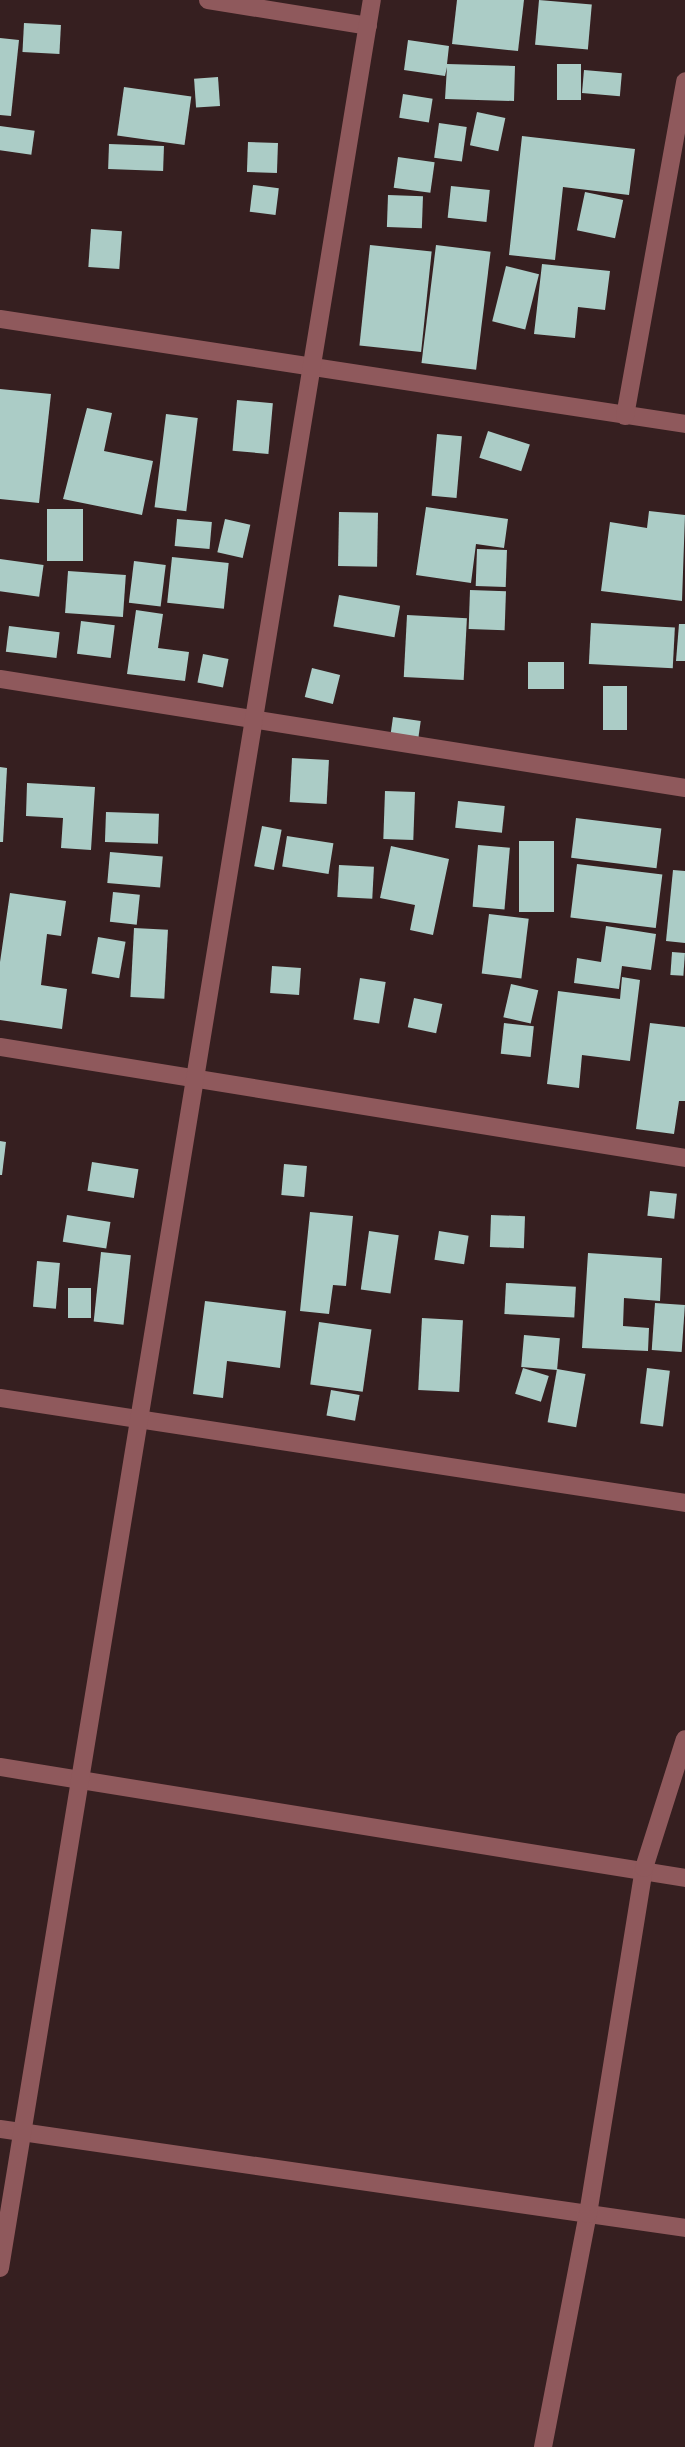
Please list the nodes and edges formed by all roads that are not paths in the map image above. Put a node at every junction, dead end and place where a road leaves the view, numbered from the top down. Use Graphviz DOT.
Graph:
graph roads {
  1 [pos="208,0"];
  2 [pos="372,0"];
  3 [pos="368,26"];
  4 [pos="685,80"];
  5 [pos="0,319"];
  6 [pos="312,370"];
  7 [pos="625,416"];
  8 [pos="685,424"];
  9 [pos="0,679"];
  10 [pos="254,720"];
  11 [pos="685,788"];
  12 [pos="0,1047"];
  13 [pos="195,1079"];
  14 [pos="685,1158"];
  15 [pos="0,1398"];
  16 [pos="138,1420"];
  17 [pos="685,1503"];
  18 [pos="685,1740"];
  19 [pos="0,1767"];
  20 [pos="81,1778"];
  21 [pos="644,1868"];
  22 [pos="685,1878"];
  23 [pos="0,2129"];
  24 [pos="23,2132"];
  25 [pos="588,2214"];
  26 [pos="685,2228"];
  27 [pos="0,2269"];
  28 [pos="543,2447"];
  1 -- 3 [label="street"];
  2 -- 3 [label="street"];
  3 -- 6 [label="street"];
  4 -- 7 [label="street"];
  5 -- 6 [label="street"];
  6 -- 7 [label="street"];
  6 -- 10 [label="street"];
  7 -- 8 [label="street"];
  9 -- 10 [label="street"];
  10 -- 11 [label="street"];
  10 -- 13 [label="street"];
  12 -- 13 [label="street"];
  13 -- 14 [label="street"];
  13 -- 16 [label="street"];
  15 -- 16 [label="street"];
  16 -- 17 [label="street"];
  16 -- 20 [label="street"];
  18 -- 21 [label="street"];
  19 -- 20 [label="street"];
  20 -- 21 [label="street"];
  20 -- 24 [label="street"];
  21 -- 22 [label="street"];
  21 -- 25 [label="street"];
  23 -- 24 [label="street"];
  24 -- 25 [label="street"];
  24 -- 27 [label="street"];
  25 -- 26 [label="street"];
  25 -- 28 [label="street"];
}
